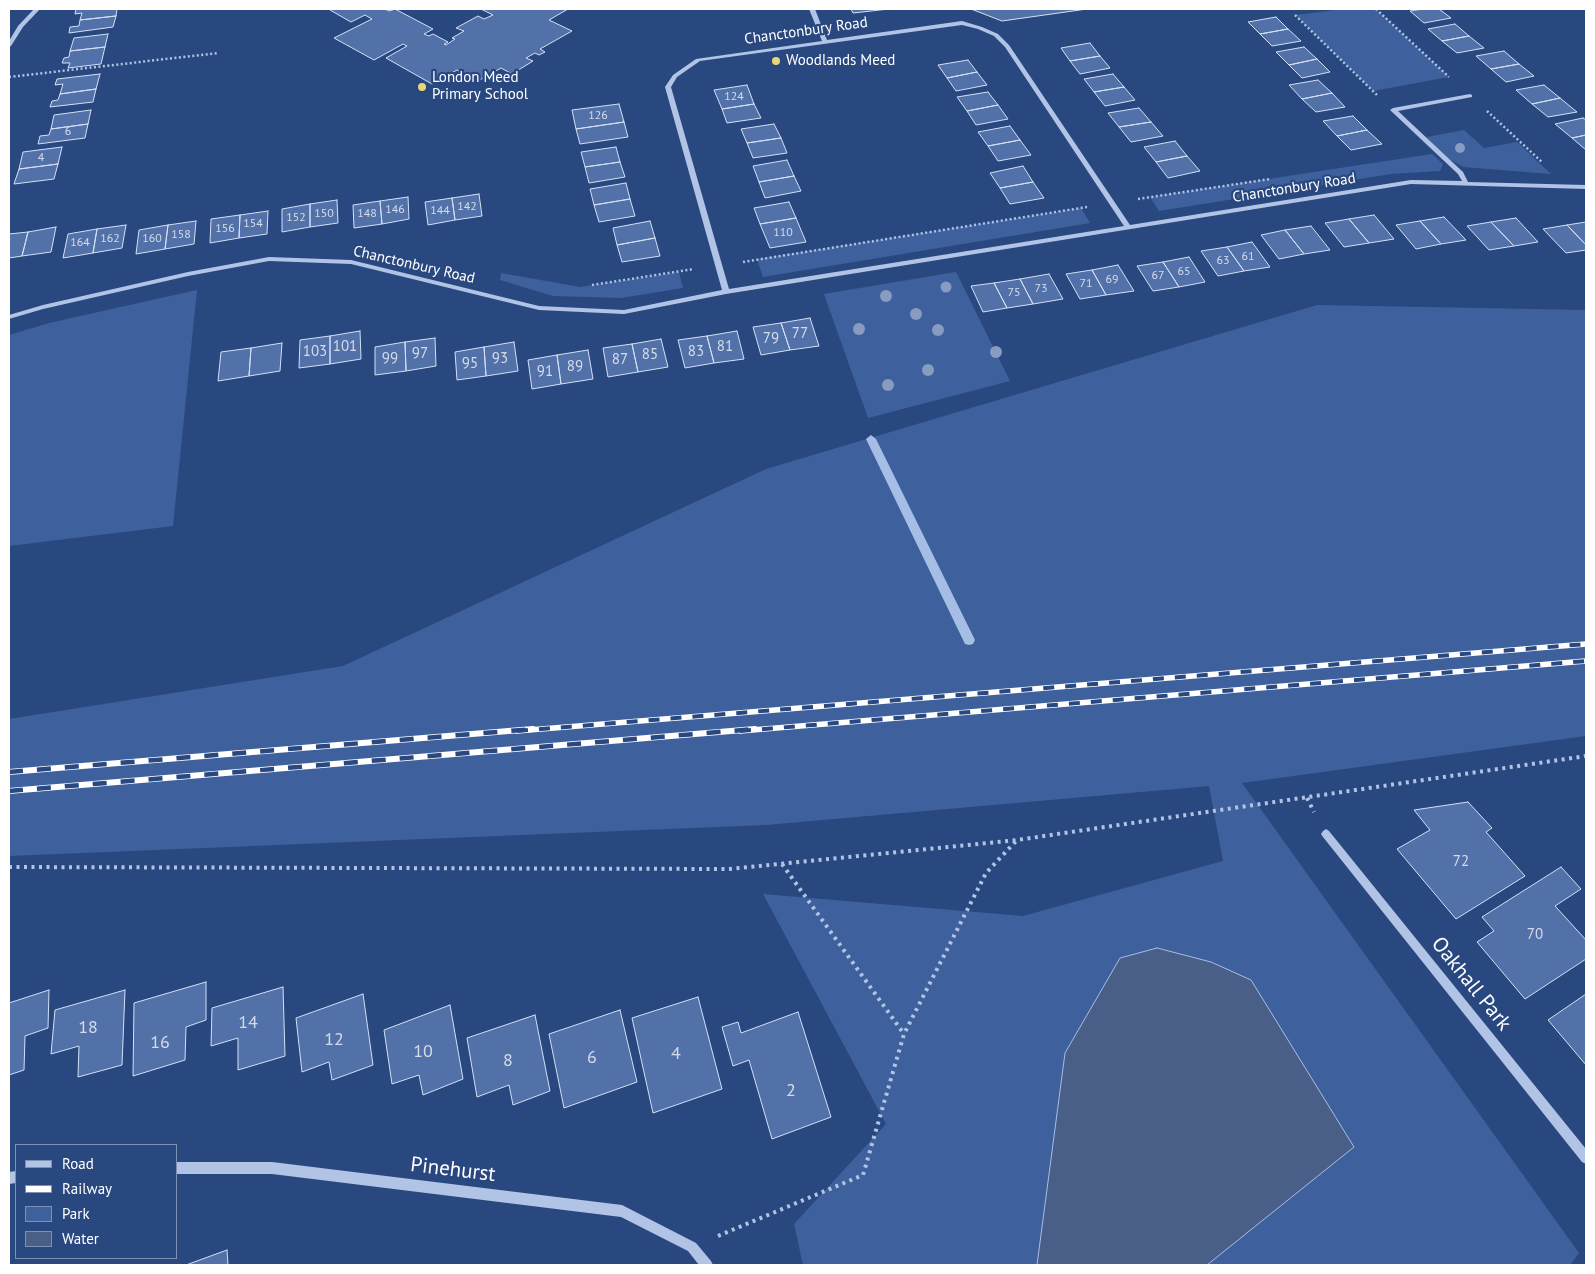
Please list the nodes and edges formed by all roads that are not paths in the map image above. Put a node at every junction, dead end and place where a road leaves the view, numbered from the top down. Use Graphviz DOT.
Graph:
graph roads {
  1 [pos="37,9"];
  2 [pos="812,9"];
  3 [pos="825,41"];
  4 [pos="9,45"];
  5 [pos="1470,96"];
  6 [pos="1465,182"];
  7 [pos="1586,187"];
  8 [pos="1129,228"];
  9 [pos="726,292"];
  10 [pos="9,317"];
  11 [pos="1326,834"];
  12 [pos="1586,1158"];
  13 [pos="178,1168"];
  14 [pos="707,1265"];
  1 -- 4 [label="street"];
  2 -- 3 [label="street"];
  3 -- 8 [label="street, Chanctonbury Road"];
  3 -- 9 [label="street, Chanctonbury Road"];
  5 -- 6 [label="street"];
  6 -- 7 [label="street, Chanctonbury Road"];
  6 -- 8 [label="street, Chanctonbury Road"];
  8 -- 9 [label="street, Chanctonbury Road"];
  9 -- 10 [label="street, Chanctonbury Road"];
  11 -- 12 [label="street, Oakhall Park"];
  13 -- 14 [label="street, Pinehurst"];
}
